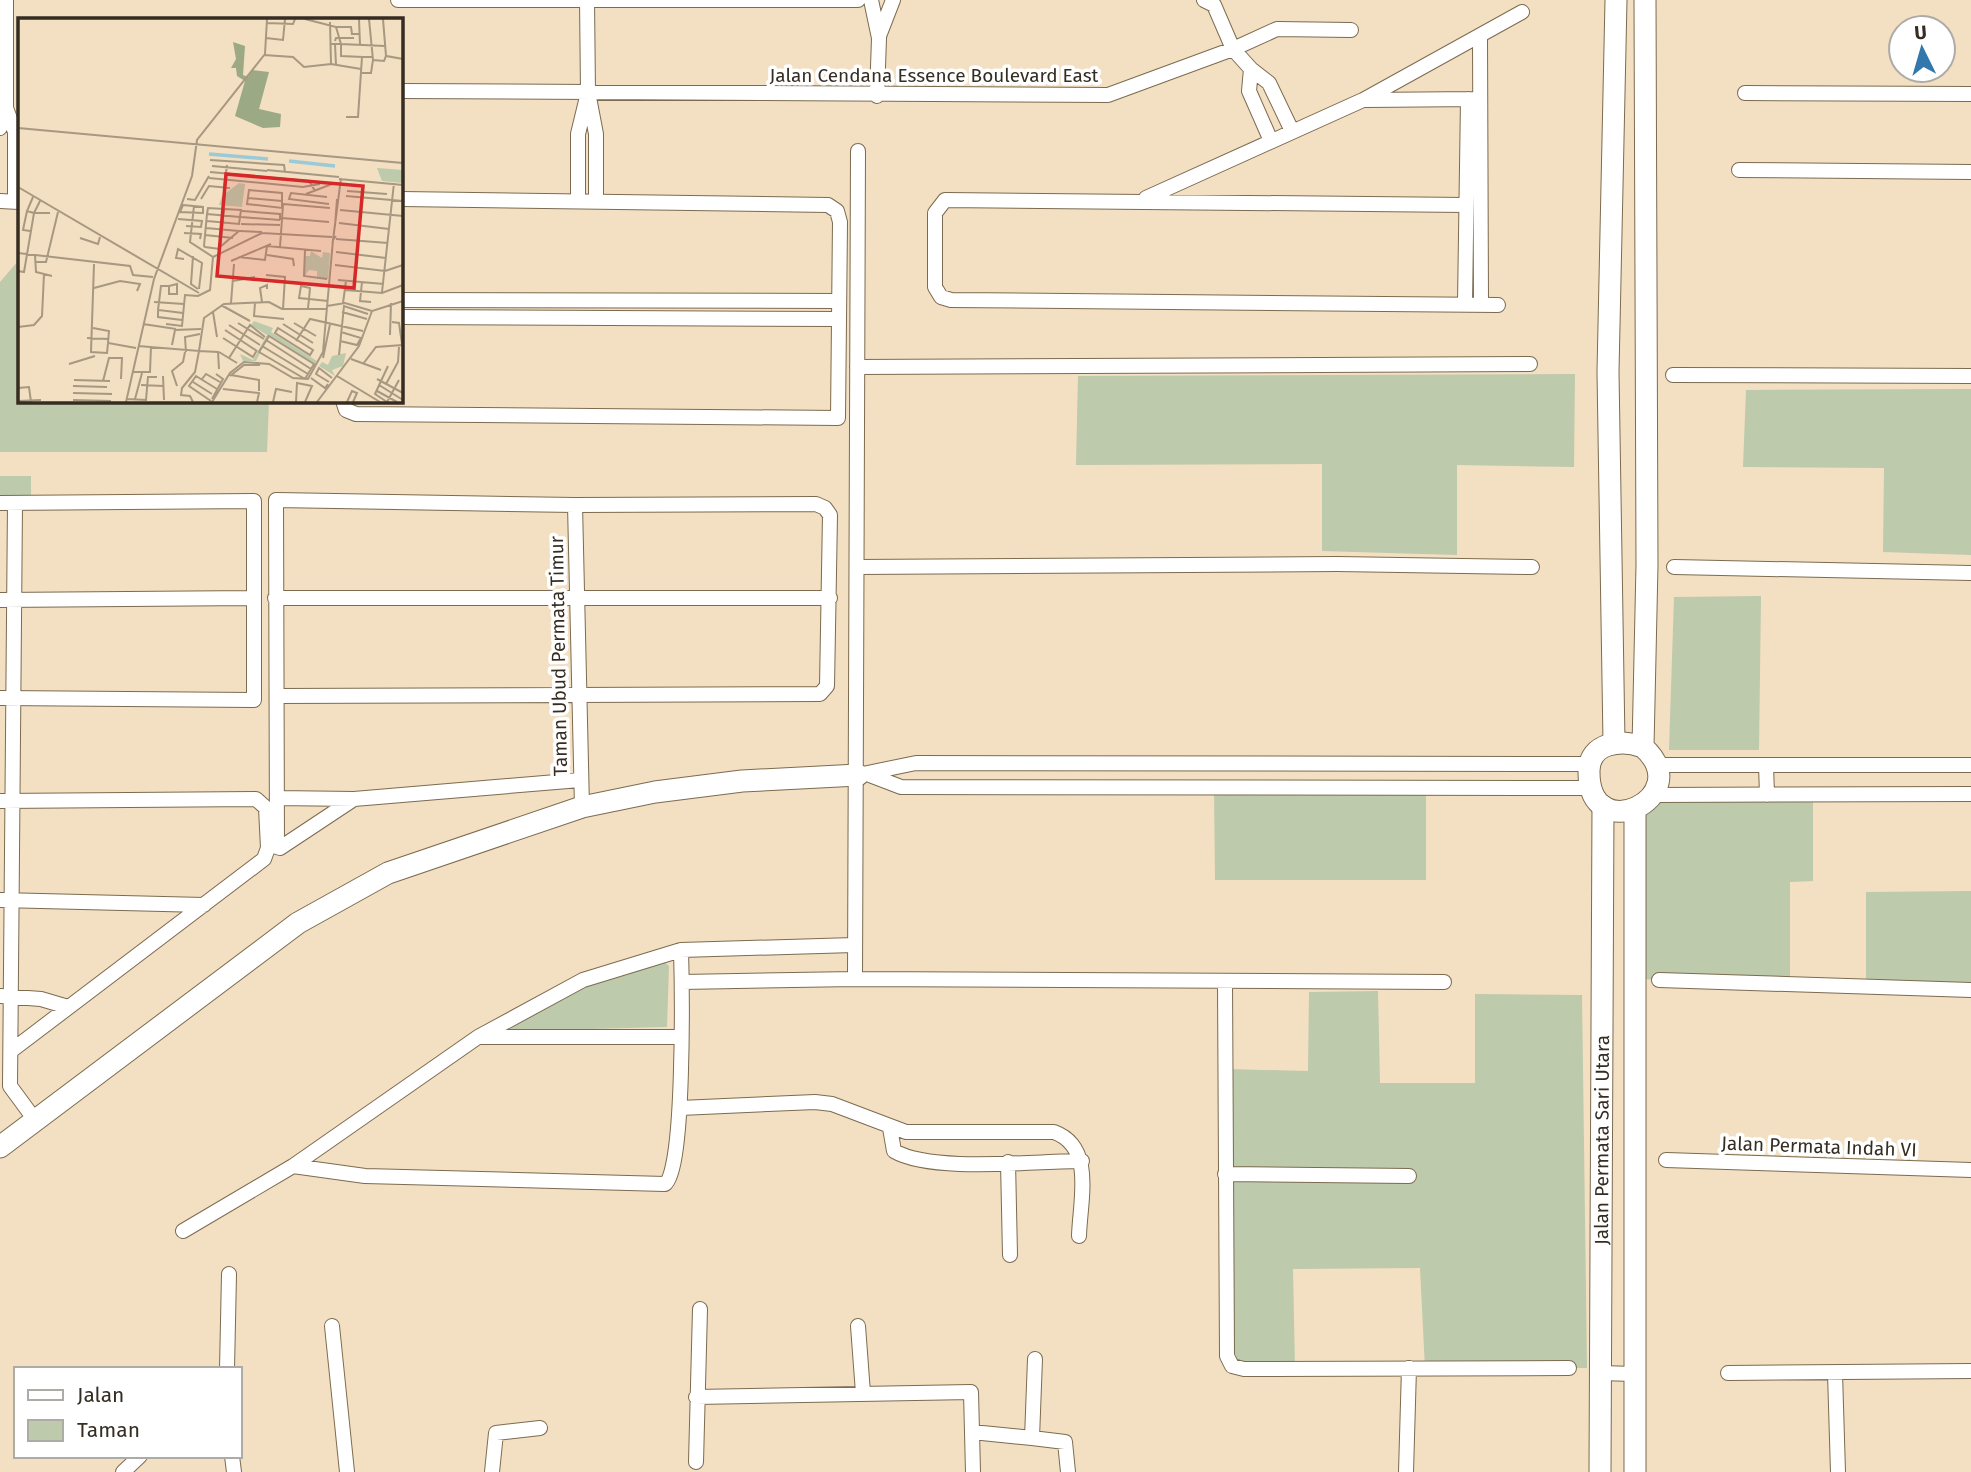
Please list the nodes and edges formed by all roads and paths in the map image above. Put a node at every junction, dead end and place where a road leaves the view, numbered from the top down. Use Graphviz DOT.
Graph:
graph roads {
  1 [pos="6,0"];
  2 [pos="398,0"];
  3 [pos="851,0"];
  4 [pos="858,0"];
  5 [pos="871,0"];
  6 [pos="894,0"];
  7 [pos="1616,0"];
  8 [pos="1644,0"];
  9 [pos="587,1"];
  10 [pos="1212,2"];
  11 [pos="1522,12"];
  12 [pos="1351,30"];
  13 [pos="879,38"];
  14 [pos="1480,38"];
  15 [pos="1233,49"];
  16 [pos="1251,69"];
  17 [pos="8,89"];
  18 [pos="402,91"];
  19 [pos="588,93"];
  20 [pos="1745,93"];
  21 [pos="1971,94"];
  22 [pos="877,96"];
  23 [pos="1474,99"];
  24 [pos="1363,100"];
  25 [pos="6,108"];
  26 [pos="0,128"];
  27 [pos="1292,131"];
  28 [pos="1271,141"];
  29 [pos="859,151"];
  30 [pos="1739,170"];
  31 [pos="1971,172"];
  32 [pos="402,200"];
  33 [pos="1142,200"];
  34 [pos="0,201"];
  35 [pos="578,201"];
  36 [pos="17,202"];
  37 [pos="596,202"];
  38 [pos="1466,205"];
  39 [pos="402,300"];
  40 [pos="576,300"];
  41 [pos="839,301"];
  42 [pos="1465,303"];
  43 [pos="1481,304"];
  44 [pos="1498,305"];
  45 [pos="402,317"];
  46 [pos="576,318"];
  47 [pos="839,319"];
  48 [pos="1530,364"];
  49 [pos="857,368"];
  50 [pos="1673,375"];
  51 [pos="1971,376"];
  52 [pos="342,402"];
  53 [pos="0,503"];
  54 [pos="15,503"];
  55 [pos="575,505"];
  56 [pos="857,567"];
  57 [pos="1532,567"];
  58 [pos="1674,567"];
  59 [pos="1971,573"];
  60 [pos="576,597"];
  61 [pos="254,598"];
  62 [pos="275,598"];
  63 [pos="830,598"];
  64 [pos="0,600"];
  65 [pos="16,600"];
  66 [pos="277,696"];
  67 [pos="578,697"];
  68 [pos="7,698"];
  69 [pos="1614,742"];
  70 [pos="1643,747"];
  71 [pos="1589,764"];
  72 [pos="1657,765"];
  73 [pos="1766,765"];
  74 [pos="1971,765"];
  75 [pos="862,775"];
  76 [pos="580,780"];
  77 [pos="1589,788"];
  78 [pos="1767,794"];
  79 [pos="1971,794"];
  80 [pos="1654,795"];
  81 [pos="276,798"];
  82 [pos="354,799"];
  83 [pos="6,801"];
  84 [pos="1602,806"];
  85 [pos="582,807"];
  86 [pos="1635,810"];
  87 [pos="5,900"];
  88 [pos="204,905"];
  89 [pos="854,945"];
  90 [pos="681,950"];
  91 [pos="855,979"];
  92 [pos="1659,980"];
  93 [pos="682,982"];
  94 [pos="1225,982"];
  95 [pos="1444,982"];
  96 [pos="1971,990"];
  97 [pos="4,996"];
  98 [pos="68,1007"];
  99 [pos="478,1037"];
  100 [pos="681,1037"];
  101 [pos="11,1051"];
  102 [pos="5,1090"];
  103 [pos="680,1108"];
  104 [pos="35,1120"];
  105 [pos="890,1128"];
  106 [pos="0,1147"];
  107 [pos="1666,1160"];
  108 [pos="1082,1161"];
  109 [pos="1008,1162"];
  110 [pos="293,1166"];
  111 [pos="1971,1170"];
  112 [pos="1225,1174"];
  113 [pos="1409,1176"];
  114 [pos="183,1231"];
  115 [pos="1079,1236"];
  116 [pos="1010,1255"];
  117 [pos="229,1274"];
  118 [pos="700,1309"];
  119 [pos="332,1326"];
  120 [pos="858,1326"];
  121 [pos="1035,1359"];
  122 [pos="227,1367"];
  123 [pos="1409,1368"];
  124 [pos="1569,1368"];
  125 [pos="1971,1371"];
  126 [pos="1600,1373"];
  127 [pos="1728,1373"];
  128 [pos="1835,1373"];
  129 [pos="1634,1374"];
  130 [pos="863,1393"];
  131 [pos="696,1397"];
  132 [pos="540,1428"];
  133 [pos="972,1432"];
  134 [pos="1032,1438"];
  135 [pos="138,1458"];
  136 [pos="696,1462"];
  137 [pos="123,1472"];
  138 [pos="347,1472"];
  139 [pos="492,1472"];
  140 [pos="973,1472"];
  141 [pos="1068,1472"];
  142 [pos="1406,1472"];
  143 [pos="1600,1472"];
  144 [pos="1635,1472"];
  145 [pos="1838,1472"];
  1 -- 17 [label="street"];
  2 -- 9 [label="street"];
  3 -- 4 [label="street"];
  3 -- 9 [label="street"];
  5 -- 13 [label="street"];
  6 -- 13 [label="street"];
  7 -- 69 [label="street"];
  8 -- 70 [label="street"];
  9 -- 19 [label="street"];
  10 -- 15 [label="street"];
  11 -- 14 [label="street"];
  12 -- 15 [label="street, Jalan Cendana Essence Boulevard East"];
  13 -- 22 [label="street"];
  14 -- 23 [label="street"];
  14 -- 24 [label="street"];
  15 -- 16 [label="street"];
  15 -- 22 [label="street, Jalan Cendana Essence Boulevard East"];
  16 -- 27 [label="street"];
  16 -- 28 [label="street"];
  17 -- 25 [label="street"];
  18 -- 19 [label="street, Jalan Cendana Essence Boulevard East"];
  19 -- 22 [label="street, Jalan Cendana Essence Boulevard East"];
  19 -- 35 [label="street"];
  19 -- 37 [label="street"];
  20 -- 21 [label="street"];
  23 -- 24 [label="street"];
  23 -- 38 [label="street"];
  23 -- 43 [label="street"];
  24 -- 27 [label="street"];
  25 -- 26 [label="street"];
  25 -- 36 [label="street"];
  27 -- 28 [label="street"];
  28 -- 33 [label="street"];
  29 -- 49 [label="street"];
  30 -- 31 [label="street"];
  32 -- 35 [label="street"];
  33 -- 38 [label="street"];
  33 -- 42 [label="street"];
  34 -- 36 [label="street"];
  35 -- 37 [label="street"];
  37 -- 41 [label="street"];
  38 -- 42 [label="street"];
  39 -- 40 [label="street"];
  40 -- 41 [label="street"];
  40 -- 46 [label="street"];
  41 -- 47 [label="street"];
  42 -- 43 [label="street"];
  43 -- 44 [label="street"];
  45 -- 46 [label="street"];
  46 -- 47 [label="street"];
  47 -- 52 [label="street"];
  48 -- 49 [label="street"];
  49 -- 56 [label="street"];
  50 -- 51 [label="street"];
  53 -- 54 [label="street"];
  54 -- 61 [label="street"];
  54 -- 65 [label="street"];
  55 -- 60 [label="street, Taman Ubud Permata Timur"];
  55 -- 62 [label="street"];
  55 -- 63 [label="street"];
  56 -- 57 [label="street"];
  56 -- 75 [label="street"];
  58 -- 59 [label="street"];
  60 -- 62 [label="street"];
  60 -- 63 [label="street"];
  60 -- 67 [label="street, Taman Ubud Permata Timur"];
  61 -- 65 [label="street"];
  61 -- 68 [label="street"];
  62 -- 66 [label="street"];
  63 -- 67 [label="street"];
  64 -- 65 [label="street"];
  65 -- 68 [label="street"];
  66 -- 67 [label="street"];
  66 -- 81 [label="street"];
  67 -- 76 [label="street, Taman Ubud Permata Timur"];
  68 -- 83 [label="street"];
  69 -- 70 [label="street"];
  69 -- 71 [label="street"];
  70 -- 72 [label="street"];
  71 -- 75 [label="street"];
  71 -- 77 [label="street"];
  72 -- 73 [label="street"];
  72 -- 80 [label="street"];
  73 -- 74 [label="street"];
  73 -- 78 [label="street"];
  75 -- 77 [label="street"];
  75 -- 85 [label="street"];
  75 -- 89 [label="street"];
  76 -- 82 [label="street"];
  76 -- 85 [label="street, Taman Ubud Permata Timur"];
  77 -- 84 [label="street"];
  78 -- 79 [label="street"];
  78 -- 80 [label="street"];
  80 -- 86 [label="street"];
  81 -- 82 [label="street"];
  81 -- 82 [label="street"];
  83 -- 87 [label="street"];
  83 -- 88 [label="street"];
  84 -- 86 [label="street"];
  84 -- 126 [label="street, Jalan Permata Sari Utara"];
  85 -- 104 [label="street"];
  86 -- 129 [label="street, Jalan Permata Sari Utara"];
  87 -- 88 [label="street"];
  87 -- 97 [label="street"];
  88 -- 98 [label="street"];
  89 -- 90 [label="street"];
  89 -- 91 [label="street"];
  90 -- 93 [label="street"];
  90 -- 99 [label="street"];
  91 -- 93 [label="street"];
  91 -- 94 [label="street"];
  92 -- 96 [label="street"];
  93 -- 100 [label="street"];
  94 -- 95 [label="street"];
  94 -- 112 [label="street"];
  97 -- 98 [label="street"];
  97 -- 101 [label="street"];
  98 -- 101 [label="street"];
  99 -- 100 [label="street"];
  99 -- 110 [label="street"];
  100 -- 103 [label="street"];
  101 -- 102 [label="street"];
  102 -- 104 [label="street"];
  103 -- 105 [label="street"];
  103 -- 110 [label="street"];
  104 -- 106 [label="street"];
  105 -- 108 [label="street"];
  105 -- 109 [label="street"];
  107 -- 111 [label="street, Jalan Permata Indah VI"];
  108 -- 109 [label="street"];
  108 -- 115 [label="street"];
  109 -- 116 [label="street"];
  110 -- 114 [label="street"];
  112 -- 113 [label="street"];
  112 -- 123 [label="street"];
  117 -- 122 [label="street"];
  118 -- 131 [label="street"];
  119 -- 138 [label="street"];
  120 -- 130 [label="street"];
  121 -- 134 [label="street"];
  123 -- 124 [label="street"];
  123 -- 142 [label="street"];
  125 -- 128 [label="street"];
  126 -- 129 [label="street"];
  126 -- 143 [label="street, Jalan Permata Sari Utara"];
  127 -- 128 [label="street"];
  128 -- 145 [label="street"];
  129 -- 144 [label="street, Jalan Permata Sari Utara"];
  130 -- 131 [label="street"];
  130 -- 133 [label="street"];
  131 -- 136 [label="street"];
  132 -- 139 [label="street"];
  133 -- 134 [label="street"];
  133 -- 140 [label="street"];
  134 -- 141 [label="street"];
  135 -- 137 [label="street"];
}
